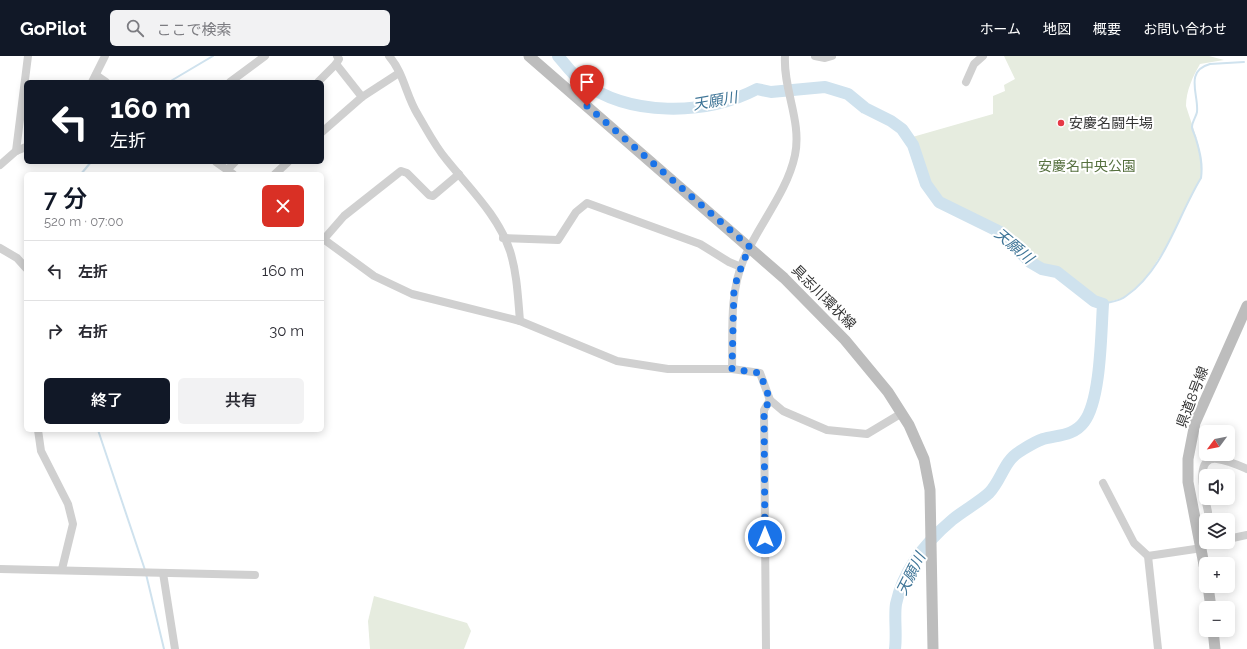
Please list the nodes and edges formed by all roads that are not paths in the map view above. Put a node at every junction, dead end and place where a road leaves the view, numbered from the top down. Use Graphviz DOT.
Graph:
graph roads {
  1 [pos="28,56"];
  2 [pos="105,56"];
  3 [pos="265,56"];
  4 [pos="389,56"];
  5 [pos="529,56"];
  6 [pos="785,56"];
  7 [pos="815,56"];
  8 [pos="832,56"];
  9 [pos="984,56"];
  10 [pos="336,60"];
  11 [pos="399,72"];
  12 [pos="94,78"];
  13 [pos="25,80"];
  14 [pos="233,80"];
  15 [pos="320,80"];
  16 [pos="966,82"];
  17 [pos="24,88"];
  18 [pos="362,97"];
  19 [pos="324,130"];
  20 [pos="24,148"];
  21 [pos="16,151"];
  22 [pos="219,164"];
  23 [pos="286,164"];
  24 [pos="0,165"];
  25 [pos="230,172"];
  26 [pos="277,172"];
  27 [pos="459,174"];
  28 [pos="324,238"];
  29 [pos="504,238"];
  30 [pos="324,240"];
  31 [pos="750,247"];
  32 [pos="0,248"];
  33 [pos="24,266"];
  34 [pos="741,266"];
  35 [pos="1247,306"];
  36 [pos="520,321"];
  37 [pos="732,369"];
  38 [pos="770,400"];
  39 [pos="902,413"];
  40 [pos="38,432"];
  41 [pos="1247,469"];
  42 [pos="1104,483"];
  43 [pos="1208,512"];
  44 [pos="1199,530"];
  45 [pos="1247,535"];
  46 [pos="1235,538"];
  47 [pos="1199,545"];
  48 [pos="1148,556"];
  49 [pos="0,569"];
  50 [pos="62,569"];
  51 [pos="163,573"];
  52 [pos="255,575"];
  53 [pos="1214,637"];
  54 [pos="175,649"];
  55 [pos="766,649"];
  56 [pos="933,649"];
  57 [pos="1158,649"];
  58 [pos="1216,649"];
  1 -- 13 [label="street"];
  2 -- 12 [label="street"];
  3 -- 14 [label="street"];
  4 -- 11 [label="street"];
  5 -- 31 [label="main road, 具志川環状線"];
  6 -- 31 [label="street"];
  7 -- 8 [label="street"];
  9 -- 16 [label="street"];
  10 -- 15 [label="street"];
  10 -- 18 [label="street"];
  11 -- 18 [label="street"];
  11 -- 27 [label="street"];
  17 -- 21 [label="street"];
  18 -- 19 [label="street"];
  20 -- 21 [label="street"];
  21 -- 24 [label="street"];
  22 -- 25 [label="street"];
  23 -- 26 [label="street"];
  27 -- 28 [label="street"];
  27 -- 29 [label="street"];
  29 -- 34 [label="street"];
  29 -- 36 [label="street"];
  30 -- 36 [label="street"];
  31 -- 34 [label="street"];
  31 -- 39 [label="main road, 具志川環状線"];
  32 -- 33 [label="street"];
  34 -- 37 [label="street"];
  35 -- 44 [label="main road, 県道8号線"];
  36 -- 37 [label="street"];
  37 -- 38 [label="street"];
  38 -- 39 [label="street"];
  38 -- 55 [label="street"];
  39 -- 56 [label="main road, 具志川環状線"];
  40 -- 50 [label="street"];
  41 -- 43 [label="street"];
  42 -- 48 [label="street"];
  45 -- 46 [label="street"];
  47 -- 48 [label="street"];
  48 -- 57 [label="street"];
  49 -- 50 [label="street"];
  50 -- 51 [label="street"];
  51 -- 52 [label="street"];
  51 -- 54 [label="street"];
  53 -- 58 [label="main road"];
}
